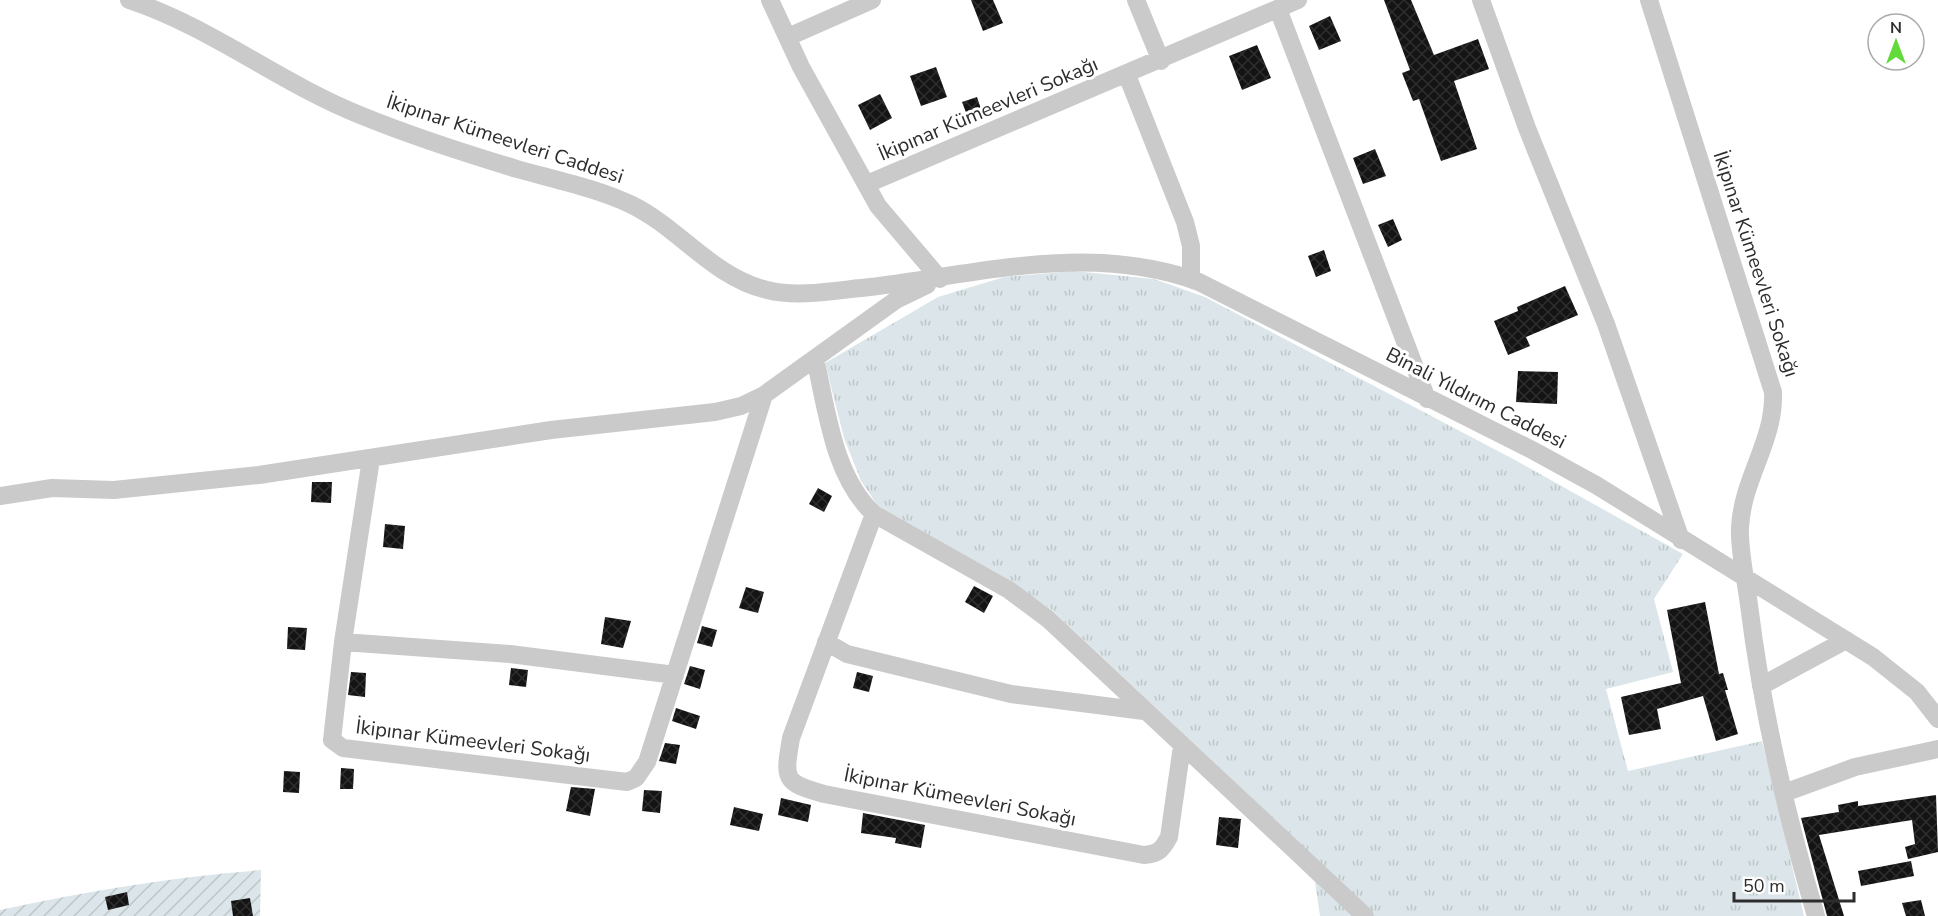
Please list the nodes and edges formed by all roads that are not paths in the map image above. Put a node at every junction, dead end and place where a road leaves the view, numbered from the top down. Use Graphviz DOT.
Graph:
graph roads {
  1 [pos="770,0"];
  2 [pos="872,0"];
  3 [pos="1136,0"];
  4 [pos="1298,0"];
  5 [pos="1481,0"];
  6 [pos="1649,0"];
  7 [pos="137,1"];
  8 [pos="1278,9"];
  9 [pos="788,37"];
  10 [pos="1161,60"];
  11 [pos="1127,75"];
  12 [pos="867,184"];
  13 [pos="940,279"];
  14 [pos="1191,279"];
  15 [pos="815,358"];
  16 [pos="764,395"];
  17 [pos="1427,399"];
  18 [pos="371,459"];
  19 [pos="0,496"];
  20 [pos="874,513"];
  21 [pos="1681,540"];
  22 [pos="1746,581"];
  23 [pos="1846,640"];
  24 [pos="343,642"];
  25 [pos="826,642"];
  26 [pos="675,675"];
  27 [pos="1761,686"];
  28 [pos="1144,711"];
  29 [pos="1938,719"];
  30 [pos="1182,746"];
  31 [pos="1938,749"];
  32 [pos="1784,793"];
  33 [pos="1365,916"];
  34 [pos="1816,916"];
  1 -- 9 [label="street, İkipınar Kümeevleri Sokağı"];
  2 -- 9 [label="street"];
  3 -- 10 [label="street"];
  4 -- 8 [label="street, İkipınar Kümeevleri Sokağı"];
  5 -- 21 [label="street"];
  6 -- 22 [label="street, İkipınar Kümeevleri Sokağı"];
  7 -- 13 [label="street, İkipınar Kümeevleri Caddesi"];
  8 -- 10 [label="street, İkipınar Kümeevleri Sokağı"];
  8 -- 17 [label="street"];
  9 -- 12 [label="street, İkipınar Kümeevleri Sokağı"];
  10 -- 11 [label="street, İkipınar Kümeevleri Sokağı"];
  11 -- 12 [label="street, İkipınar Kümeevleri Sokağı"];
  11 -- 14 [label="street, İkipınar Kümeevleri Sokağı"];
  12 -- 13 [label="street, İkipınar Kümeevleri Sokağı"];
  13 -- 14 [label="street, Binali Yıldırım Caddesi"];
  13 -- 15 [label="street"];
  14 -- 17 [label="street, Binali Yıldırım Caddesi"];
  15 -- 16 [label="street"];
  15 -- 20 [label="street"];
  16 -- 18 [label="street"];
  16 -- 26 [label="street, İkipınar Kümeevleri Sokağı"];
  17 -- 21 [label="street, Binali Yıldırım Caddesi"];
  18 -- 19 [label="street"];
  18 -- 24 [label="street, İkipınar Kümeevleri Sokağı"];
  20 -- 25 [label="street, İkipınar Kümeevleri Sokağı"];
  20 -- 28 [label="street"];
  21 -- 22 [label="street, Binali Yıldırım Caddesi"];
  22 -- 23 [label="street, Binali Yıldırım Caddesi"];
  22 -- 27 [label="street, İkipınar Kümeevleri Sokağı"];
  23 -- 27 [label="street"];
  23 -- 29 [label="street, Binali Yıldırım Caddesi"];
  24 -- 26 [label="street"];
  24 -- 26 [label="street, İkipınar Kümeevleri Sokağı"];
  25 -- 28 [label="street"];
  25 -- 30 [label="street, İkipınar Kümeevleri Sokağı"];
  27 -- 32 [label="street, İkipınar Kümeevleri Sokağı"];
  28 -- 30 [label="street"];
  30 -- 33 [label="street"];
  31 -- 32 [label="street"];
  32 -- 34 [label="street, İkipınar Kümeevleri Sokağı"];
}
